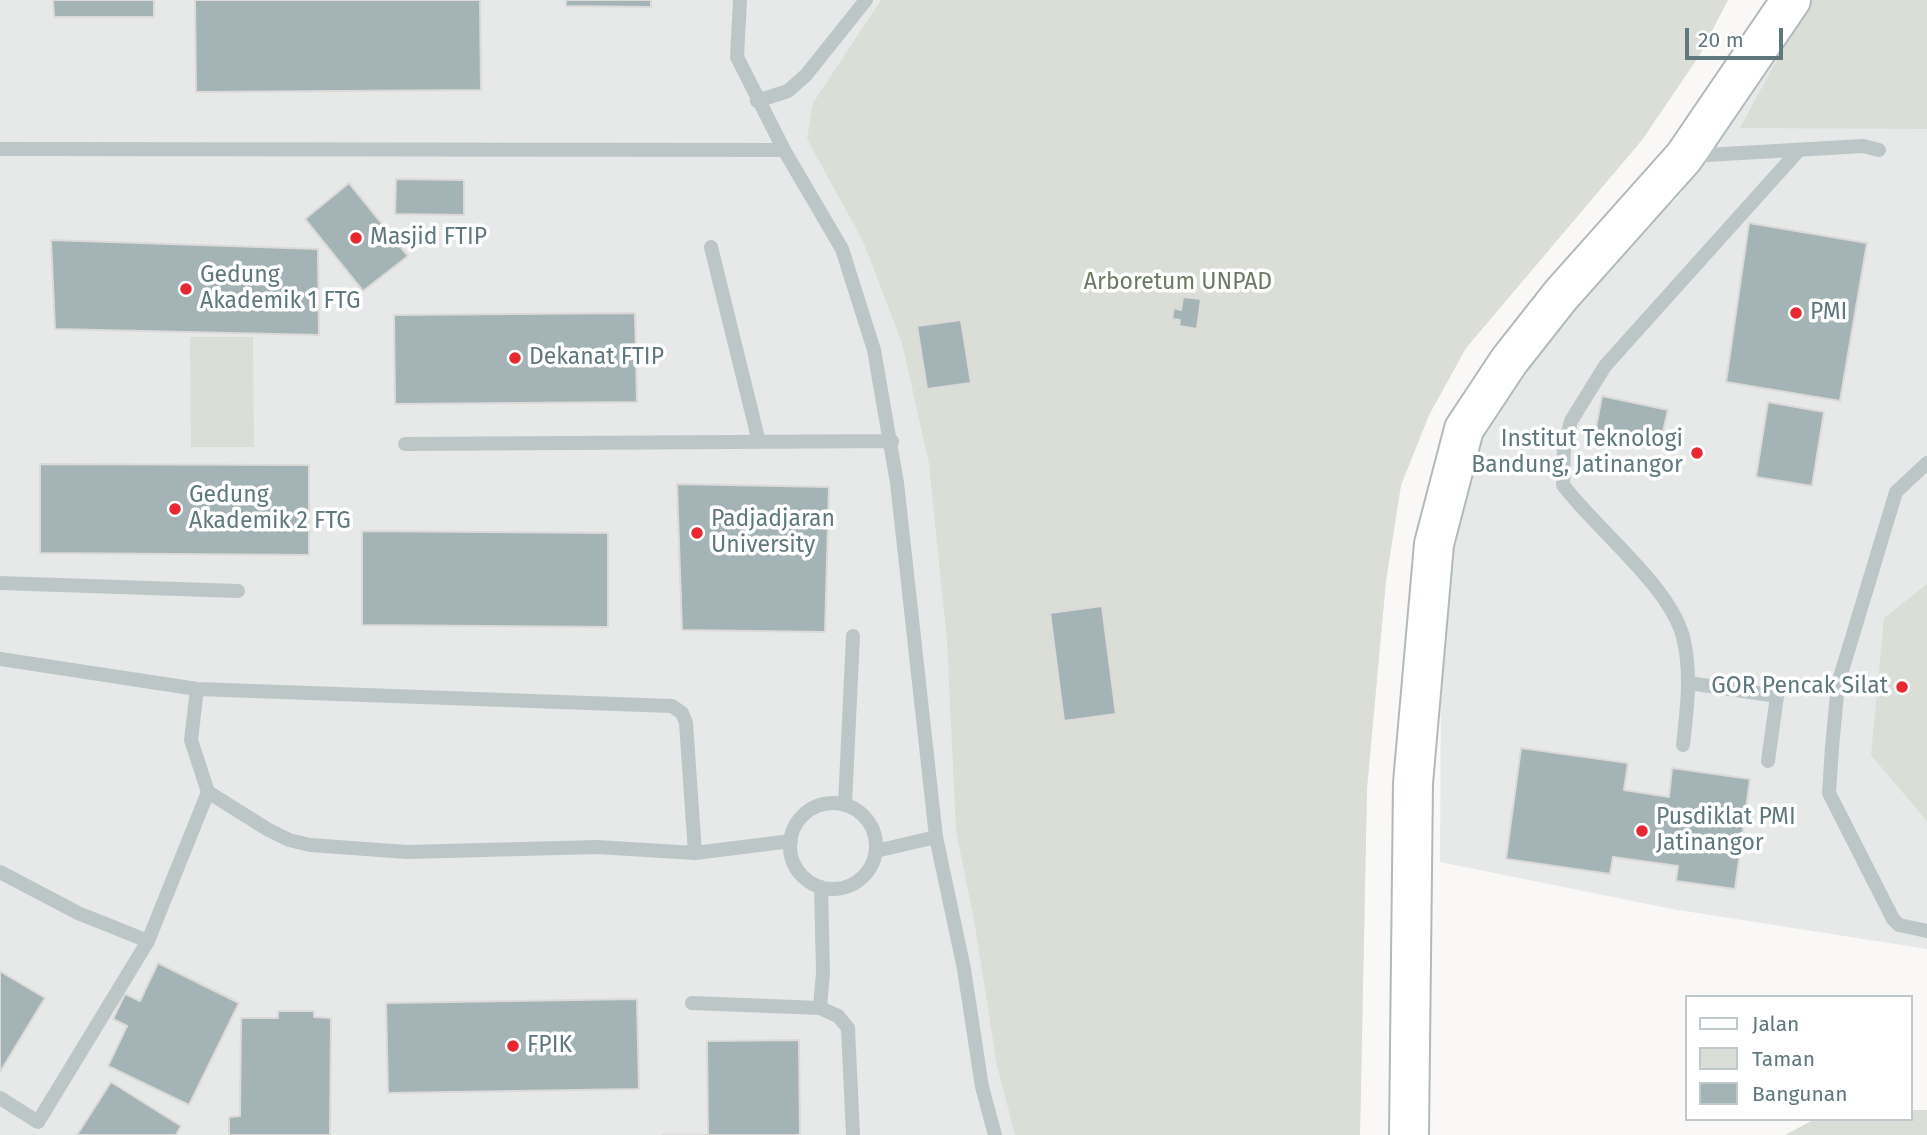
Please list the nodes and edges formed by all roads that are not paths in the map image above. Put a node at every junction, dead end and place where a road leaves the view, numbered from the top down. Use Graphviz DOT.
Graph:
graph roads {
  1 [pos="740,0"];
  2 [pos="866,0"];
  3 [pos="1791,0"];
  4 [pos="757,101"];
  5 [pos="0,149"];
  6 [pos="784,150"];
  7 [pos="1799,150"];
  8 [pos="1879,150"];
  9 [pos="1684,157"];
  10 [pos="711,247"];
  11 [pos="892,441"];
  12 [pos="759,442"];
  13 [pos="405,444"];
  14 [pos="1927,463"];
  15 [pos="0,583"];
  16 [pos="238,590"];
  17 [pos="853,636"];
  18 [pos="0,659"];
  19 [pos="1689,683"];
  20 [pos="197,690"];
  21 [pos="1683,745"];
  22 [pos="1768,761"];
  23 [pos="208,792"];
  24 [pos="845,804"];
  25 [pos="936,836"];
  26 [pos="791,841"];
  27 [pos="876,851"];
  28 [pos="695,853"];
  29 [pos="0,872"];
  30 [pos="821,887"];
  31 [pos="1927,931"];
  32 [pos="148,941"];
  33 [pos="692,1003"];
  34 [pos="820,1008"];
  35 [pos="0,1098"];
  36 [pos="853,1135"];
  37 [pos="995,1135"];
  38 [pos="1409,1135"];
  1 -- 4 [label="lane"];
  2 -- 4 [label="lane"];
  3 -- 9 [label="main road"];
  4 -- 6 [label="lane"];
  5 -- 6 [label="lane"];
  6 -- 11 [label="lane"];
  7 -- 8 [label="lane"];
  7 -- 9 [label="lane"];
  7 -- 19 [label="lane"];
  9 -- 38 [label="main road"];
  10 -- 12 [label="lane"];
  11 -- 12 [label="lane"];
  11 -- 25 [label="lane"];
  12 -- 13 [label="lane"];
  14 -- 31 [label="lane"];
  15 -- 16 [label="lane"];
  17 -- 24 [label="lane"];
  18 -- 20 [label="lane"];
  19 -- 21 [label="lane"];
  19 -- 22 [label="lane"];
  20 -- 23 [label="lane"];
  20 -- 28 [label="lane"];
  23 -- 28 [label="lane"];
  23 -- 32 [label="lane"];
  24 -- 26 [label="lane"];
  24 -- 27 [label="lane"];
  25 -- 27 [label="lane"];
  25 -- 37 [label="lane"];
  26 -- 28 [label="lane"];
  26 -- 30 [label="lane"];
  27 -- 30 [label="lane"];
  29 -- 32 [label="lane"];
  30 -- 34 [label="lane"];
  32 -- 35 [label="lane"];
  33 -- 34 [label="lane"];
  34 -- 36 [label="lane"];
}
